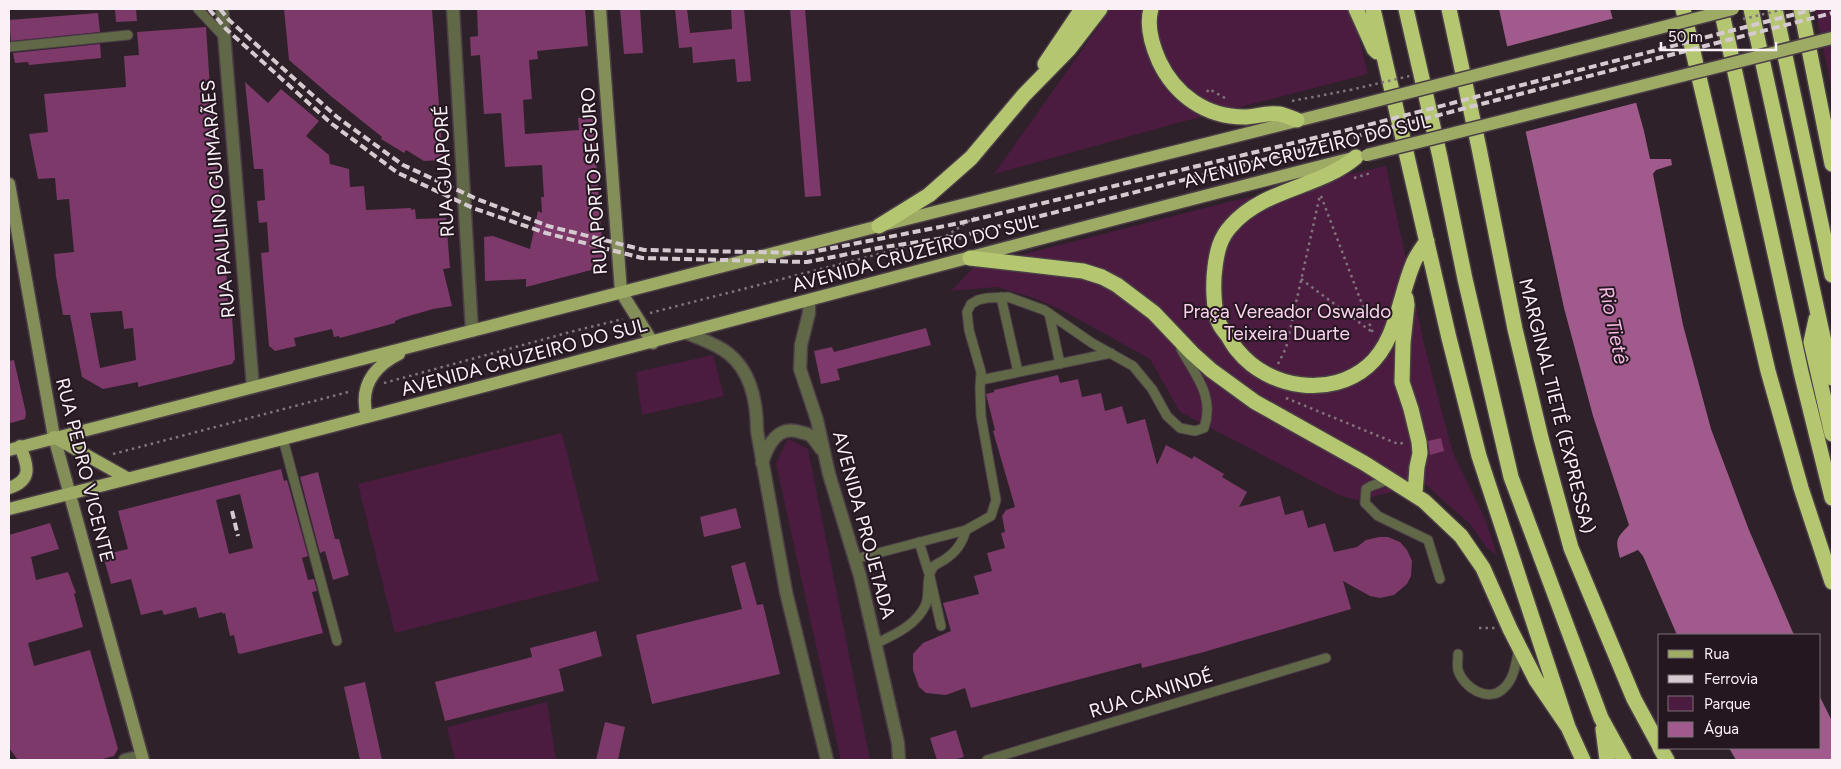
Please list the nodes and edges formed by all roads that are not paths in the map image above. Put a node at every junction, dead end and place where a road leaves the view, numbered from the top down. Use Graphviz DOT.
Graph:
graph roads {
  1 [pos="198,9"];
  2 [pos="222,9"];
  3 [pos="453,9"];
  4 [pos="600,9"];
  5 [pos="1082,9"];
  6 [pos="1100,9"];
  7 [pos="1151,9"];
  8 [pos="1356,9"];
  9 [pos="1373,9"];
  10 [pos="1406,9"];
  11 [pos="1449,9"];
  12 [pos="1683,9"];
  13 [pos="1721,9"];
  14 [pos="1733,9"];
  15 [pos="1751,9"];
  16 [pos="1775,9"];
  17 [pos="1801,9"];
  18 [pos="128,35"];
  19 [pos="224,37"];
  20 [pos="1832,38"];
  21 [pos="9,46"];
  22 [pos="1384,58"];
  23 [pos="1024,95"];
  24 [pos="1297,120"];
  25 [pos="1830,145"];
  26 [pos="1362,156"];
  27 [pos="1832,164"];
  28 [pos="9,184"];
  29 [pos="879,226"];
  30 [pos="1427,241"];
  31 [pos="970,258"];
  32 [pos="1832,275"];
  33 [pos="1404,290"];
  34 [pos="621,292"];
  35 [pos="1001,297"];
  36 [pos="809,300"];
  37 [pos="1048,313"];
  38 [pos="1818,315"];
  39 [pos="472,331"];
  40 [pos="1172,332"];
  41 [pos="687,333"];
  42 [pos="653,342"];
  43 [pos="409,347"];
  44 [pos="1111,353"];
  45 [pos="1060,364"];
  46 [pos="1018,372"];
  47 [pos="1832,378"];
  48 [pos="980,380"];
  49 [pos="253,387"];
  50 [pos="367,417"];
  51 [pos="1832,434"];
  52 [pos="54,438"];
  53 [pos="283,439"];
  54 [pos="14,448"];
  55 [pos="824,454"];
  56 [pos="762,464"];
  57 [pos="127,478"];
  58 [pos="1391,479"];
  59 [pos="9,488"];
  60 [pos="1415,493"];
  61 [pos="69,494"];
  62 [pos="1832,498"];
  63 [pos="9,509"];
  64 [pos="966,530"];
  65 [pos="919,542"];
  66 [pos="855,559"];
  67 [pos="930,577"];
  68 [pos="1440,579"];
  69 [pos="1832,582"];
  70 [pos="941,626"];
  71 [pos="337,640"];
  72 [pos="875,644"];
  73 [pos="1520,648"];
  74 [pos="1458,654"];
  75 [pos="1326,658"];
  76 [pos="1601,718"];
  77 [pos="1568,727"];
  78 [pos="1658,743"];
  79 [pos="142,758"];
  80 [pos="125,760"];
  81 [pos="827,760"];
  82 [pos="899,760"];
  83 [pos="987,760"];
  84 [pos="1583,760"];
  85 [pos="1607,760"];
  86 [pos="1624,760"];
  1 -- 19 [label="lane"];
  2 -- 19 [label="street, RUA PAULINO GUIMARÃES"];
  3 -- 39 [label="street, RUA GUAPORÉ"];
  4 -- 34 [label="street, RUA PORTO SEGURO"];
  5 -- 23 [label="highway"];
  6 -- 23 [label="highway"];
  7 -- 24 [label="highway"];
  8 -- 22 [label="highway"];
  9 -- 22 [label="highway"];
  10 -- 76 [label="highway"];
  11 -- 78 [label="highway, MARGINAL TIETÊ (EXPRESSA)"];
  12 -- 69 [label="highway"];
  13 -- 62 [label="highway"];
  14 -- 24 [label="main road, AVENIDA CRUZEIRO DO SUL, bridge"];
  15 -- 38 [label="highway"];
  16 -- 32 [label="highway"];
  17 -- 25 [label="highway"];
  18 -- 21 [label="lane"];
  19 -- 49 [label="street, RUA PAULINO GUIMARÃES"];
  20 -- 26 [label="main road, AVENIDA CRUZEIRO DO SUL, bridge"];
  22 -- 30 [label="highway"];
  23 -- 29 [label="highway"];
  24 -- 29 [label="main road, AVENIDA CRUZEIRO DO SUL"];
  25 -- 27 [label="highway"];
  26 -- 31 [label="main road, AVENIDA CRUZEIRO DO SUL"];
  26 -- 33 [label="highway"];
  28 -- 52 [label="street, RUA PEDRO VICENTE"];
  29 -- 34 [label="main road, AVENIDA CRUZEIRO DO SUL"];
  30 -- 33 [label="highway"];
  30 -- 77 [label="highway"];
  31 -- 36 [label="main road, AVENIDA CRUZEIRO DO SUL"];
  31 -- 40 [label="highway"];
  33 -- 60 [label="highway"];
  34 -- 39 [label="main road, AVENIDA CRUZEIRO DO SUL"];
  34 -- 42 [label="street, RUA PORTO SEGURO"];
  35 -- 37 [label="lane"];
  35 -- 46 [label="lane"];
  35 -- 48 [label="lane"];
  36 -- 41 [label="main road, AVENIDA CRUZEIRO DO SUL"];
  36 -- 55 [label="street, AVENIDA PROJETADA"];
  37 -- 44 [label="lane"];
  37 -- 45 [label="lane"];
  38 -- 47 [label="highway"];
  38 -- 51 [label="highway"];
  39 -- 43 [label="main road, AVENIDA CRUZEIRO DO SUL"];
  40 -- 44 [label="lane"];
  40 -- 58 [label="highway"];
  41 -- 42 [label="main road, AVENIDA CRUZEIRO DO SUL"];
  41 -- 56 [label="street"];
  42 -- 50 [label="main road, AVENIDA CRUZEIRO DO SUL"];
  43 -- 49 [label="main road, AVENIDA CRUZEIRO DO SUL"];
  43 -- 50 [label="main road"];
  44 -- 45 [label="lane"];
  45 -- 46 [label="lane"];
  46 -- 48 [label="lane"];
  48 -- 64 [label="lane"];
  49 -- 52 [label="main road, AVENIDA CRUZEIRO DO SUL"];
  50 -- 53 [label="main road, AVENIDA CRUZEIRO DO SUL"];
  52 -- 54 [label="main road, AVENIDA CRUZEIRO DO SUL"];
  52 -- 57 [label="main road"];
  52 -- 61 [label="street, RUA PEDRO VICENTE"];
  53 -- 57 [label="main road, AVENIDA CRUZEIRO DO SUL"];
  53 -- 71 [label="lane"];
  54 -- 59 [label="main road"];
  55 -- 56 [label="street"];
  55 -- 66 [label="street, AVENIDA PROJETADA"];
  56 -- 81 [label="street"];
  57 -- 61 [label="main road, AVENIDA CRUZEIRO DO SUL"];
  58 -- 60 [label="highway"];
  58 -- 68 [label="lane"];
  60 -- 73 [label="highway"];
  61 -- 63 [label="main road, AVENIDA CRUZEIRO DO SUL"];
  61 -- 79 [label="street, RUA PEDRO VICENTE"];
  64 -- 65 [label="lane"];
  64 -- 67 [label="lane"];
  65 -- 66 [label="lane"];
  65 -- 67 [label="lane"];
  66 -- 72 [label="street, AVENIDA PROJETADA"];
  67 -- 70 [label="lane"];
  67 -- 72 [label="lane"];
  72 -- 82 [label="street, AVENIDA PROJETADA"];
  73 -- 74 [label="lane"];
  73 -- 77 [label="highway"];
  75 -- 83 [label="lane, RUA CANINDÉ"];
  76 -- 85 [label="highway"];
  76 -- 86 [label="highway"];
  77 -- 84 [label="highway"];
  79 -- 80 [label="street"];
}
